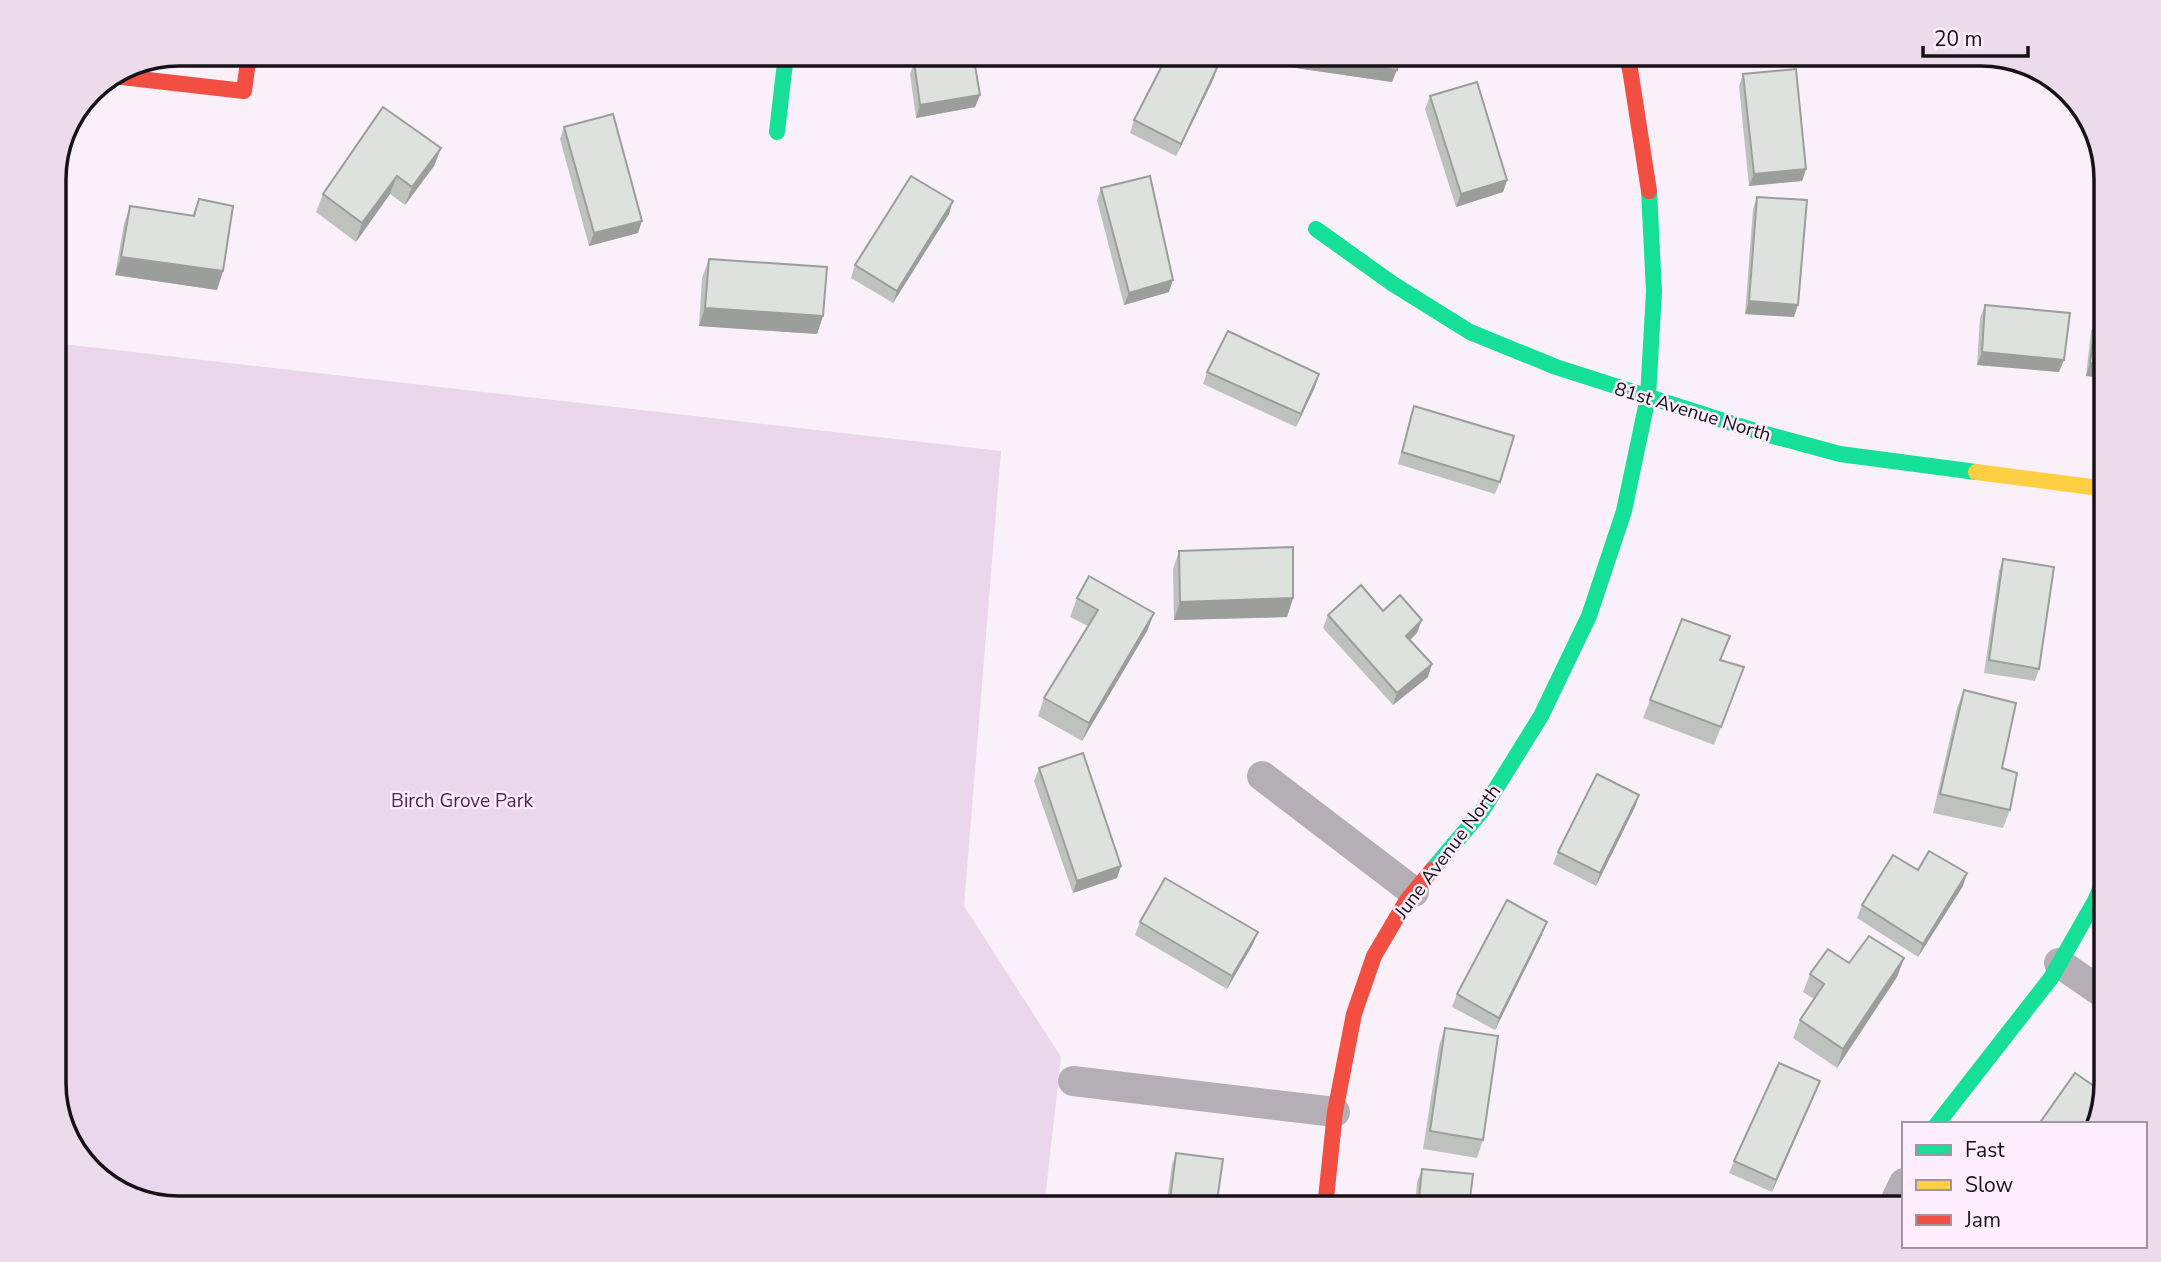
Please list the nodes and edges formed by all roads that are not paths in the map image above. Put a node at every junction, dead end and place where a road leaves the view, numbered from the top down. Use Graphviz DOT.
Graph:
graph roads {
  1 [pos="247,66"];
  2 [pos="785,66"];
  3 [pos="1629,66"];
  4 [pos="131,78"];
  5 [pos="778,132"];
  6 [pos="1316,229"];
  7 [pos="1648,397"];
  8 [pos="2094,487"];
  9 [pos="1262,776"];
  10 [pos="1414,892"];
  11 [pos="2094,903"];
  12 [pos="2059,963"];
  13 [pos="2094,987"];
  14 [pos="1073,1081"];
  15 [pos="1335,1112"];
  16 [pos="1939,1122"];
  17 [pos="1326,1196"];
  1 -- 4 [label="street"];
  2 -- 5 [label="street"];
  3 -- 7 [label="street, June Avenue North"];
  6 -- 7 [label="street, 81st Avenue North"];
  7 -- 8 [label="street, 81st Avenue North"];
  7 -- 10 [label="street, June Avenue North"];
  9 -- 10 [label="street"];
  10 -- 15 [label="street, June Avenue North"];
  11 -- 12 [label="street"];
  12 -- 13 [label="street"];
  12 -- 16 [label="street"];
  14 -- 15 [label="street"];
  15 -- 17 [label="street, June Avenue North"];
}
